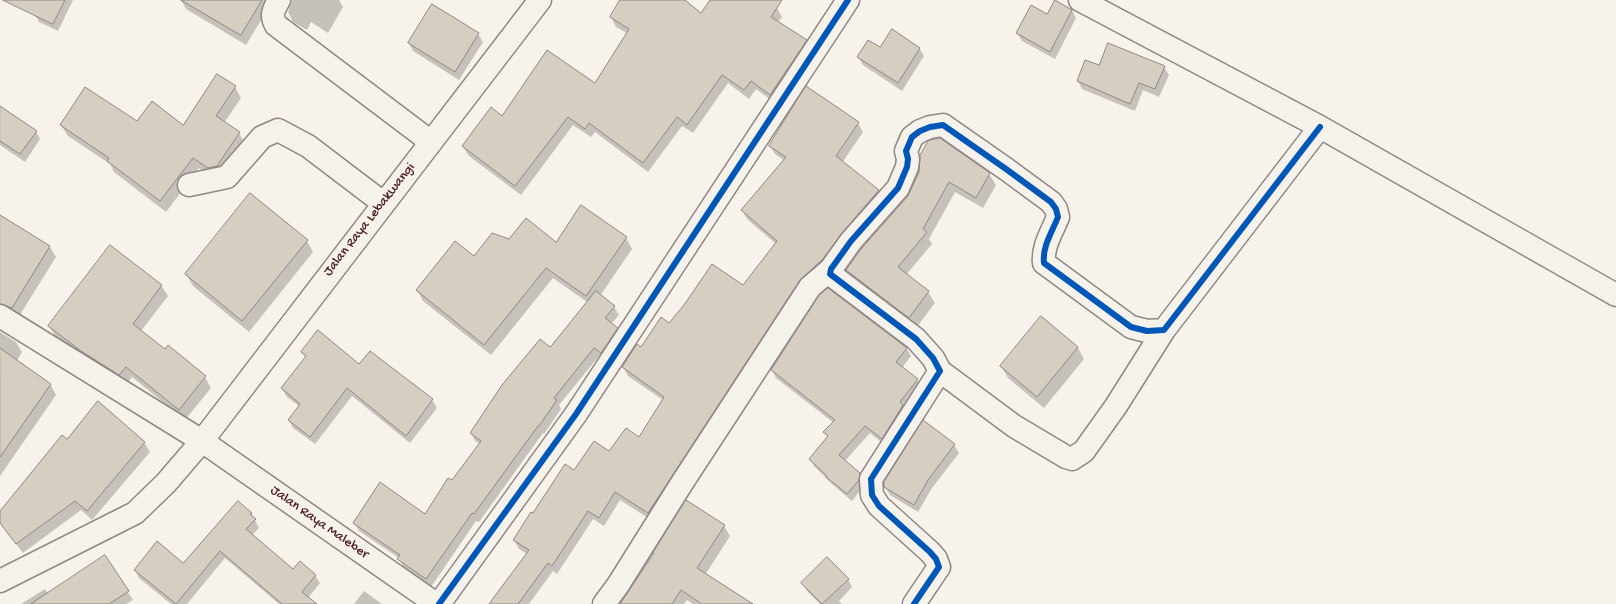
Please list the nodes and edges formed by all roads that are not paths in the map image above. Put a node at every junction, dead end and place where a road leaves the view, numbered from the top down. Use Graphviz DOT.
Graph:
graph roads {
  1 [pos="279,0"];
  2 [pos="540,0"];
  3 [pos="848,0"];
  4 [pos="1080,0"];
  5 [pos="1320,127"];
  6 [pos="431,142"];
  7 [pos="189,185"];
  8 [pos="383,203"];
  9 [pos="831,269"];
  10 [pos="1616,294"];
  11 [pos="0,316"];
  12 [pos="1164,330"];
  13 [pos="940,371"];
  14 [pos="202,441"];
  15 [pos="0,581"];
  16 [pos="436,604"];
  17 [pos="439,604"];
  18 [pos="604,604"];
  19 [pos="914,604"];
  1 -- 6 [label="street"];
  2 -- 6 [label="street, Jalan Raya Lebakwangi"];
  3 -- 17 [label="street"];
  4 -- 5 [label="street"];
  5 -- 10 [label="street"];
  5 -- 12 [label="street"];
  6 -- 8 [label="street, Jalan Raya Lebakwangi"];
  7 -- 8 [label="street"];
  8 -- 14 [label="street, Jalan Raya Lebakwangi"];
  9 -- 12 [label="street"];
  9 -- 13 [label="street"];
  9 -- 18 [label="street"];
  11 -- 14 [label="street, Jalan Raya Maleber"];
  12 -- 13 [label="street"];
  13 -- 19 [label="street"];
  14 -- 15 [label="street, Jalan Raya Lebakwangi"];
  14 -- 16 [label="street, Jalan Raya Maleber"];
}
